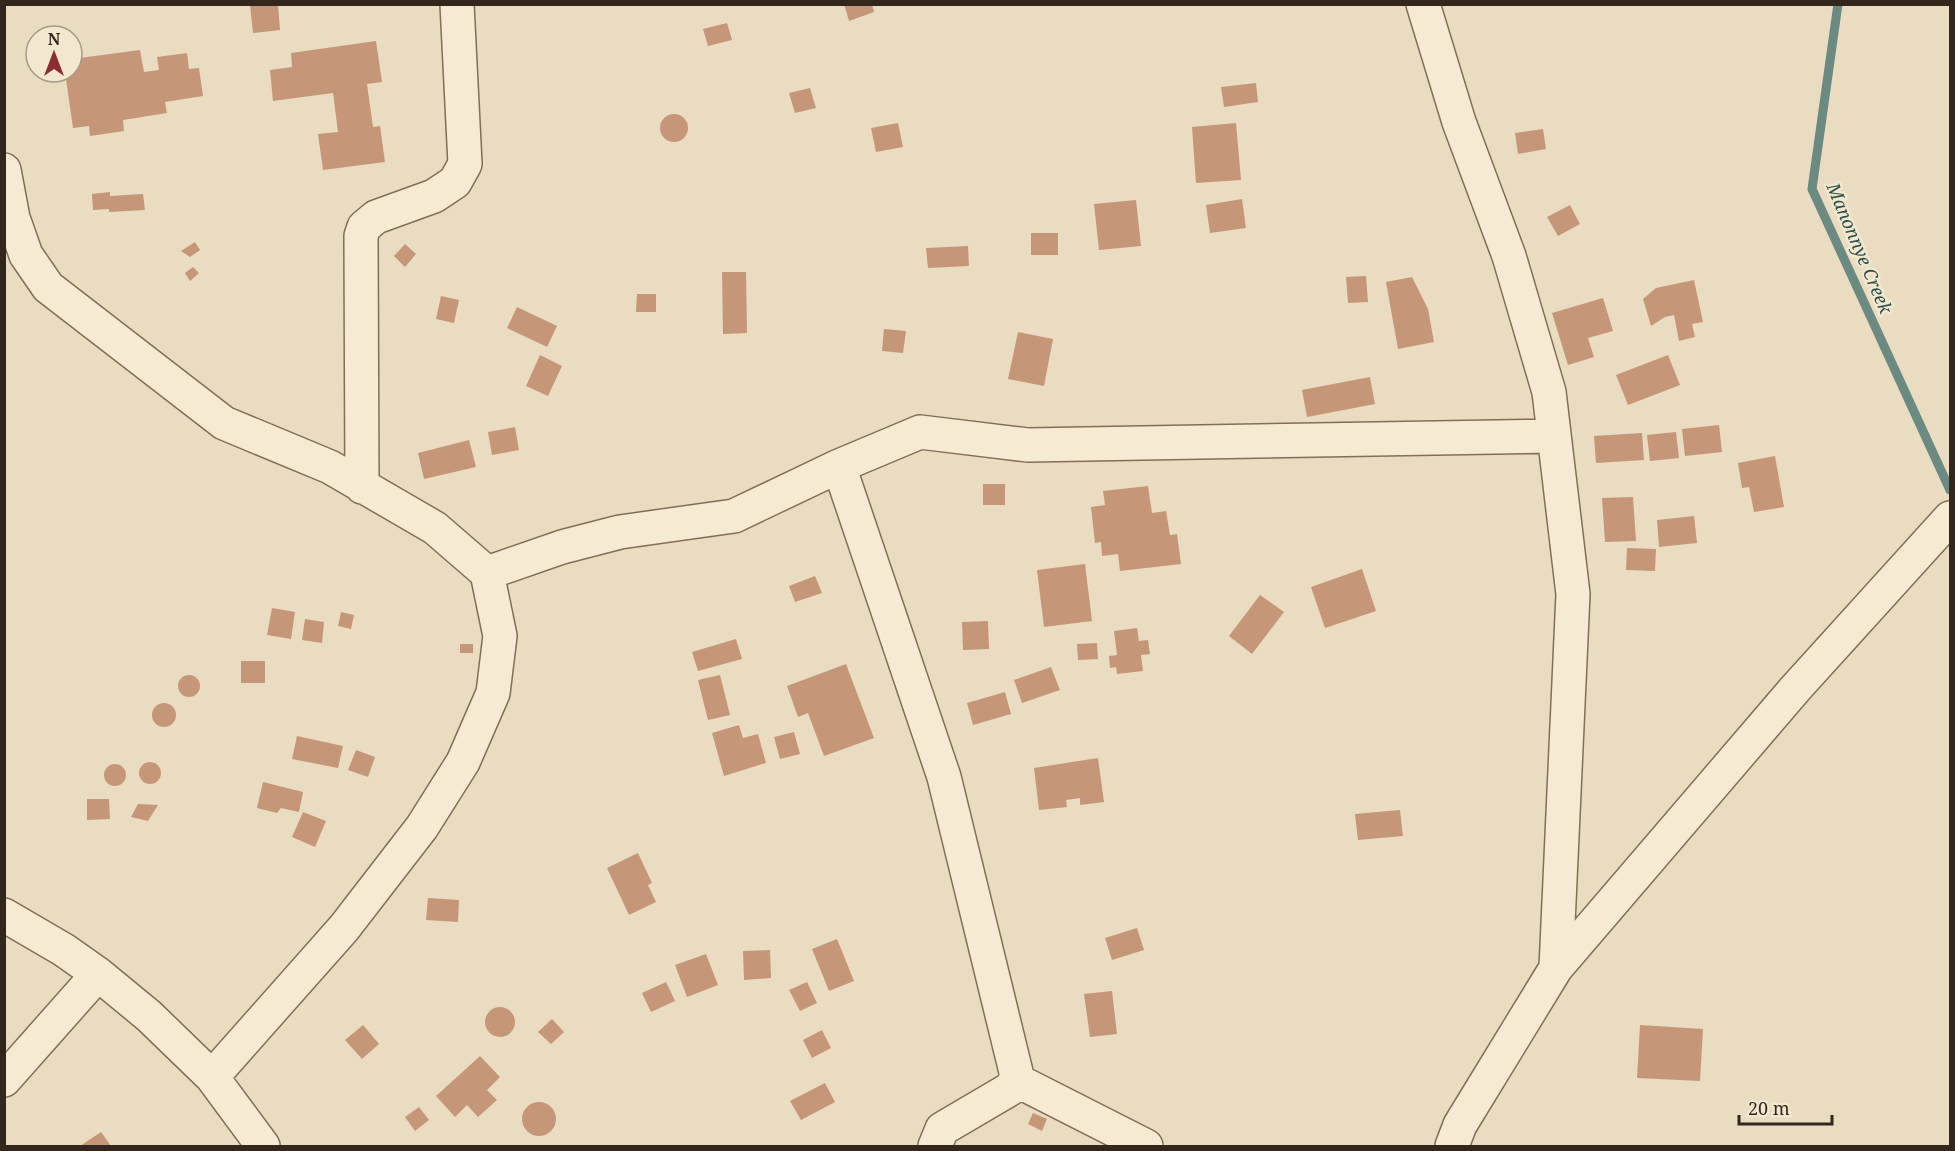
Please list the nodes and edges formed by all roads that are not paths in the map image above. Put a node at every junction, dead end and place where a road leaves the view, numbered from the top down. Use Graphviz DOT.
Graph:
graph roads {
  1 [pos="457,4"];
  2 [pos="1424,4"];
  3 [pos="4,170"];
  4 [pos="1554,436"];
  5 [pos="839,466"];
  6 [pos="362,487"];
  7 [pos="1950,518"];
  8 [pos="488,573"];
  9 [pos="4,915"];
  10 [pos="1556,968"];
  11 [pos="98,974"];
  12 [pos="212,1077"];
  13 [pos="4,1080"];
  14 [pos="1016,1080"];
  15 [pos="263,1146"];
  16 [pos="935,1146"];
  17 [pos="1146,1146"];
  18 [pos="1452,1146"];
  1 -- 6 [label="street"];
  2 -- 4 [label="street"];
  3 -- 6 [label="street"];
  4 -- 5 [label="street"];
  4 -- 10 [label="street"];
  5 -- 8 [label="street"];
  5 -- 14 [label="street"];
  6 -- 8 [label="street"];
  7 -- 10 [label="street"];
  8 -- 12 [label="street"];
  9 -- 11 [label="street"];
  10 -- 18 [label="street"];
  11 -- 12 [label="street"];
  11 -- 13 [label="street"];
  12 -- 15 [label="street"];
  14 -- 16 [label="street"];
  14 -- 17 [label="street"];
}
